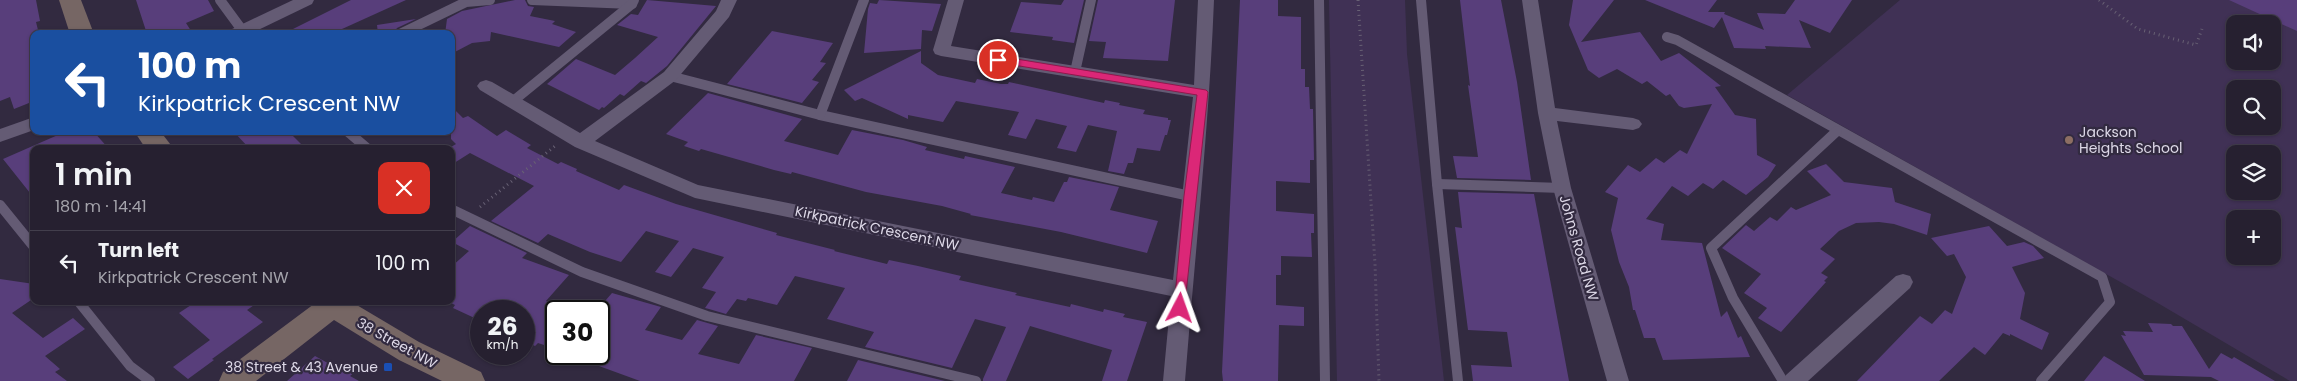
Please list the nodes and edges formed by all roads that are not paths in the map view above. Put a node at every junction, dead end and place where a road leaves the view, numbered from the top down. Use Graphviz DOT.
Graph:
graph roads {
  1 [pos="70,0"];
  2 [pos="220,0"];
  3 [pos="306,0"];
  4 [pos="490,0"];
  5 [pos="532,0"];
  6 [pos="729,0"];
  7 [pos="864,0"];
  8 [pos="956,0"];
  9 [pos="1091,0"];
  10 [pos="1206,0"];
  11 [pos="1319,0"];
  12 [pos="1421,0"];
  13 [pos="1530,0"];
  14 [pos="633,2"];
  15 [pos="81,30"];
  16 [pos="239,30"];
  17 [pos="247,30"];
  18 [pos="408,30"];
  19 [pos="1667,37"];
  20 [pos="1075,72"];
  21 [pos="670,76"];
  22 [pos="486,86"];
  23 [pos="1202,92"];
  24 [pos="512,102"];
  25 [pos="1547,113"];
  26 [pos="820,115"];
  27 [pos="30,124"];
  28 [pos="1633,124"];
  29 [pos="1837,131"];
  30 [pos="149,135"];
  31 [pos="352,135"];
  32 [pos="0,136"];
  33 [pos="575,138"];
  34 [pos="158,145"];
  35 [pos="363,145"];
  36 [pos="1437,184"];
  37 [pos="1562,188"];
  38 [pos="1190,196"];
  39 [pos="0,205"];
  40 [pos="455,211"];
  41 [pos="30,242"];
  42 [pos="1903,282"];
  43 [pos="1181,290"];
  44 [pos="81,305"];
  45 [pos="327,305"];
  46 [pos="332,305"];
  47 [pos="150,381"];
  48 [pos="234,381"];
  49 [pos="470,381"];
  50 [pos="976,381"];
  51 [pos="1174,381"];
  52 [pos="1325,381"];
  53 [pos="1458,381"];
  54 [pos="1618,381"];
  55 [pos="1783,381"];
  56 [pos="1794,381"];
  57 [pos="2041,381"];
  1 -- 15 [label="street"];
  2 -- 16 [label="lane"];
  3 -- 17 [label="street"];
  4 -- 18 [label="lane"];
  5 -- 14 [label="lane"];
  6 -- 21 [label="street"];
  7 -- 26 [label="lane"];
  8 -- 20 [label="street"];
  9 -- 20 [label="lane"];
  10 -- 23 [label="street"];
  11 -- 52 [label="lane"];
  12 -- 36 [label="lane"];
  13 -- 25 [label="street, Johns Road NW"];
  14 -- 24 [label="lane"];
  19 -- 29 [label="lane"];
  20 -- 23 [label="street"];
  21 -- 26 [label="lane"];
  21 -- 33 [label="street"];
  22 -- 24 [label="street, Kirkpatrick Crescent NW"];
  23 -- 38 [label="street"];
  24 -- 33 [label="street, Kirkpatrick Crescent NW"];
  25 -- 28 [label="street"];
  25 -- 37 [label="street, Johns Road NW"];
  26 -- 38 [label="lane"];
  27 -- 32 [label="street"];
  29 -- 55 [label="lane"];
  29 -- 57 [label="lane"];
  30 -- 34 [label="street"];
  31 -- 35 [label="lane"];
  33 -- 43 [label="street, Kirkpatrick Crescent NW"];
  36 -- 37 [label="lane"];
  36 -- 53 [label="lane"];
  37 -- 54 [label="street, Johns Road NW"];
  38 -- 43 [label="street"];
  39 -- 41 [label="lane"];
  40 -- 50 [label="lane"];
  42 -- 56 [label="street"];
  43 -- 51 [label="street"];
  44 -- 47 [label="lane"];
  45 -- 48 [label="street"];
  46 -- 49 [label="street, 38 Street NW"];
}
